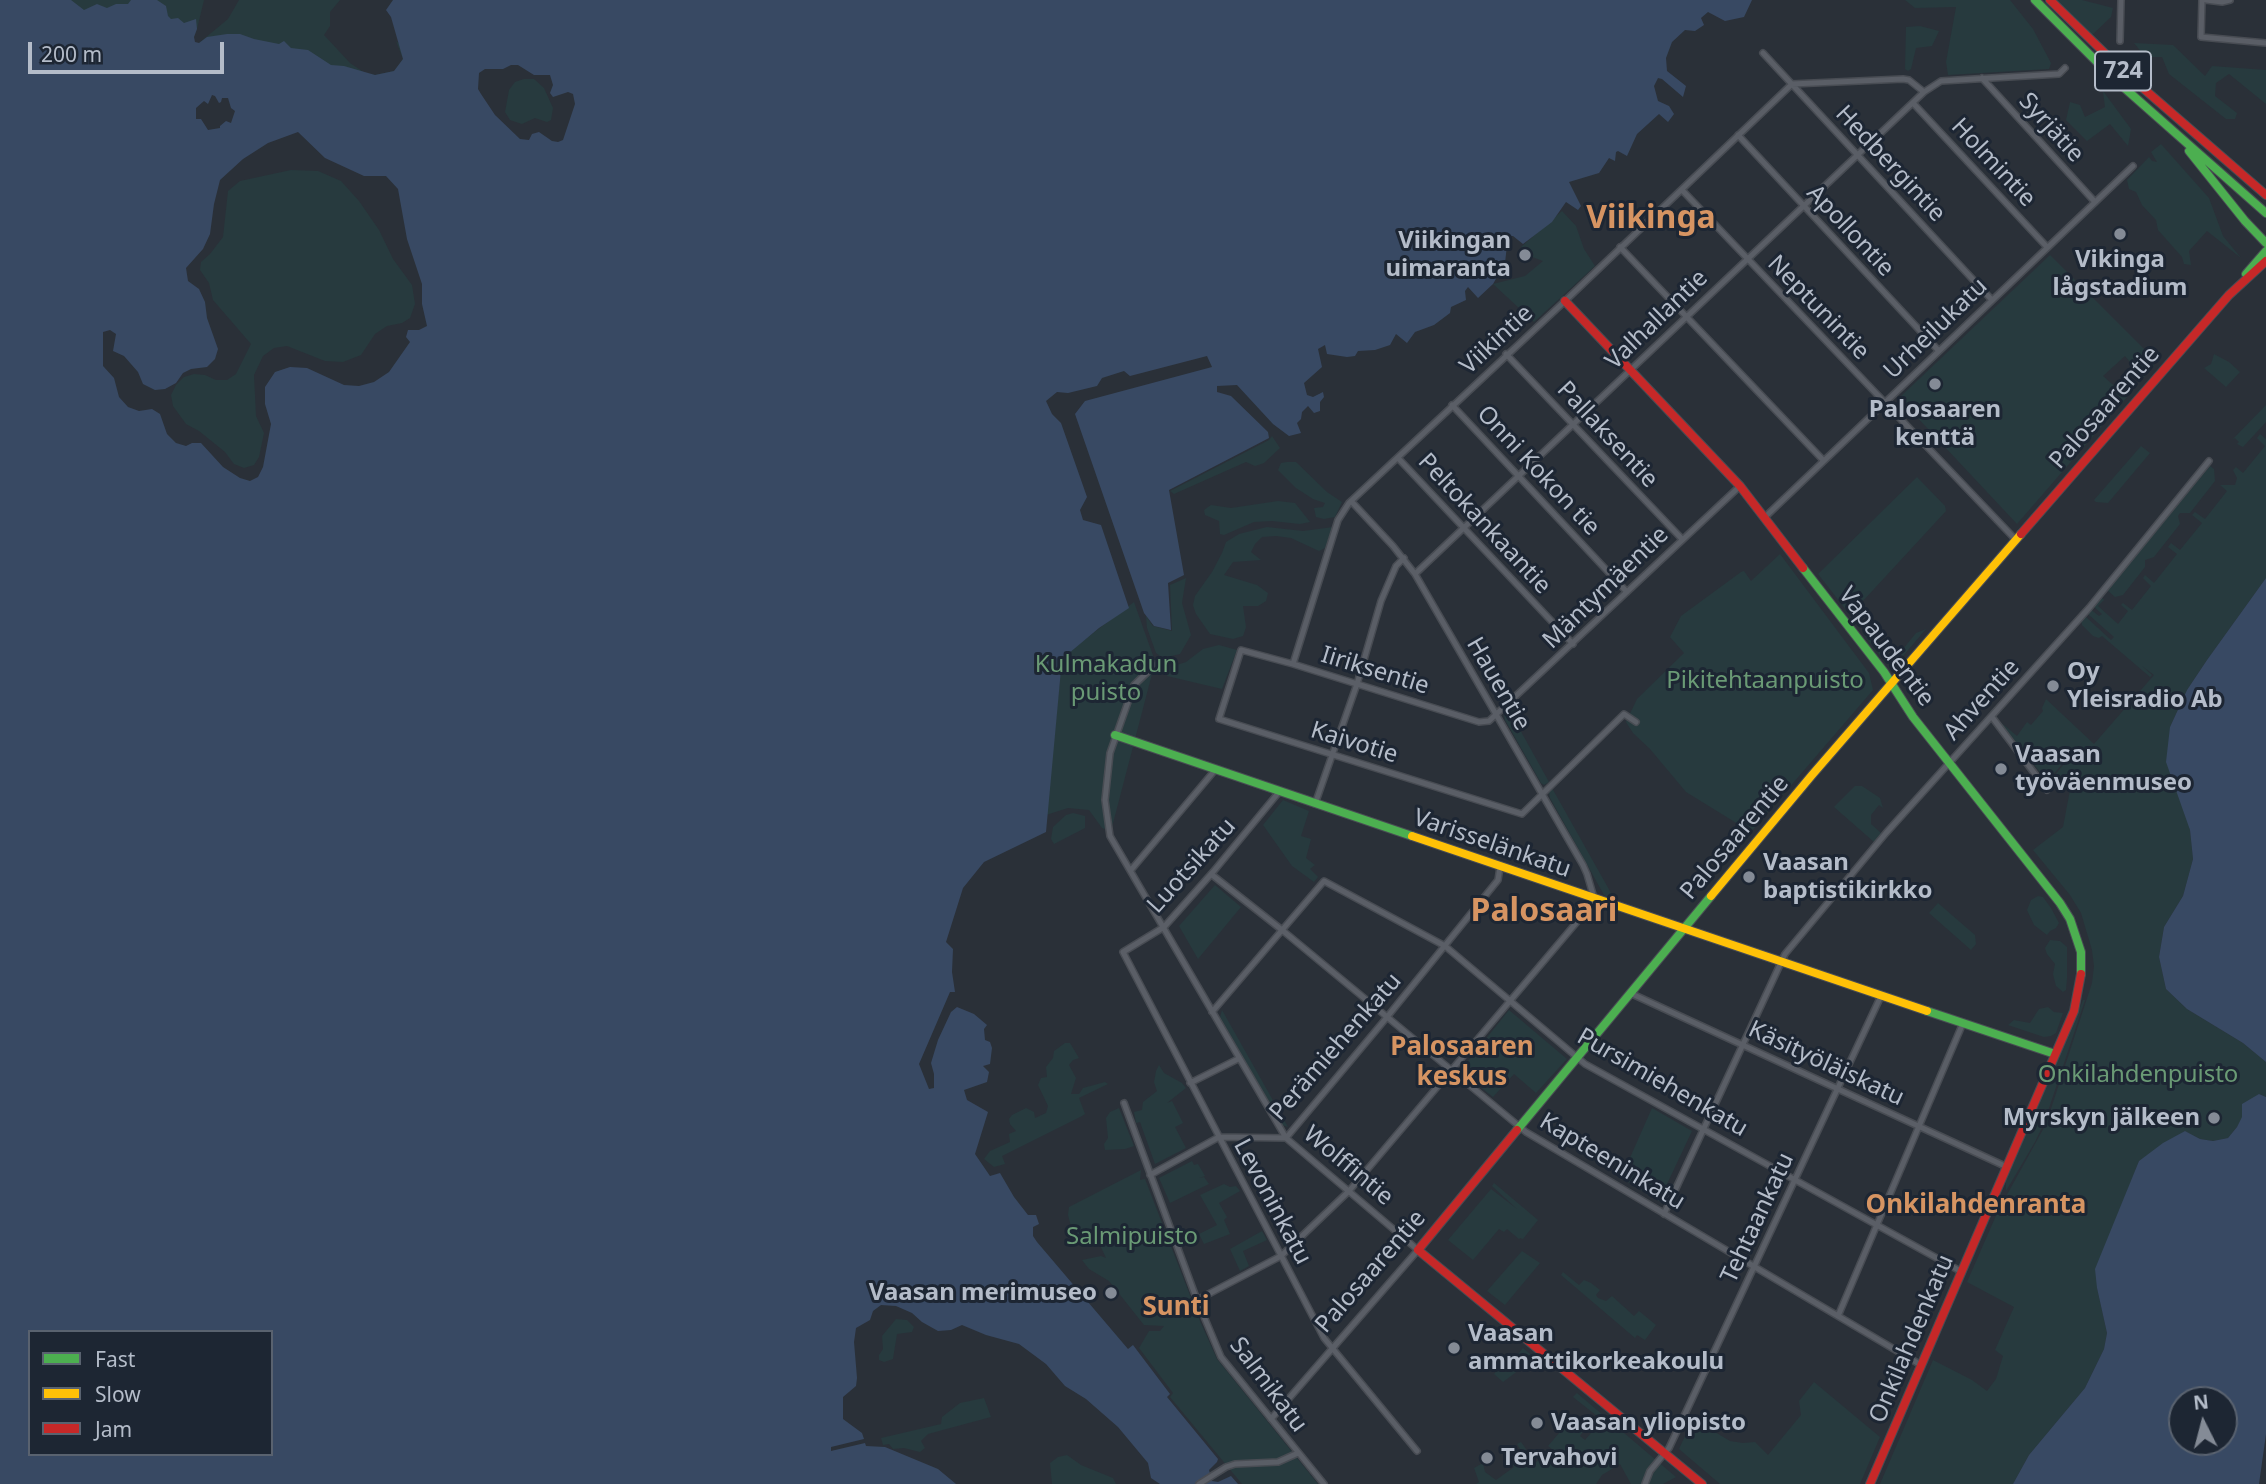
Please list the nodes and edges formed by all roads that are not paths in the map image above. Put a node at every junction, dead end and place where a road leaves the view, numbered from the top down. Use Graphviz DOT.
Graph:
graph roads {
  1 [pos="2035,0"];
  2 [pos="2050,0"];
  3 [pos="2122,0"];
  4 [pos="2204,0"];
  5 [pos="2230,0"];
  6 [pos="2120,41"];
  7 [pos="2266,43"];
  8 [pos="1763,52"];
  9 [pos="2065,68"];
  10 [pos="1982,78"];
  11 [pos="1792,84"];
  12 [pos="1924,92"];
  13 [pos="1913,103"];
  14 [pos="1738,135"];
  15 [pos="2178,136"];
  16 [pos="1858,155"];
  17 [pos="2133,166"];
  18 [pos="1682,190"];
  19 [pos="2266,195"];
  20 [pos="2095,202"];
  21 [pos="1803,206"];
  22 [pos="2266,214"];
  23 [pos="1620,247"];
  24 [pos="2047,247"];
  25 [pos="2263,256"];
  26 [pos="1747,259"];
  27 [pos="1992,299"];
  28 [pos="1564,301"];
  29 [pos="1686,316"];
  30 [pos="1938,350"];
  31 [pos="1506,354"];
  32 [pos="1631,371"];
  33 [pos="1884,402"];
  34 [pos="1452,405"];
  35 [pos="1573,425"];
  36 [pos="1398,458"];
  37 [pos="1823,460"];
  38 [pos="2209,461"];
  39 [pos="1518,477"];
  40 [pos="1740,486"];
  41 [pos="1351,500"];
  42 [pos="1764,517"];
  43 [pos="1464,529"];
  44 [pos="1682,540"];
  45 [pos="2016,540"];
  46 [pos="1404,558"];
  47 [pos="1415,574"];
  48 [pos="1627,592"];
  49 [pos="1573,645"];
  50 [pos="1241,650"];
  51 [pos="1156,664"];
  52 [pos="1293,664"];
  53 [pos="1357,684"];
  54 [pos="1892,685"];
  55 [pos="1496,715"];
  56 [pos="1992,717"];
  57 [pos="1636,722"];
  58 [pos="1115,735"];
  59 [pos="1332,755"];
  60 [pos="1950,763"];
  61 [pos="1215,771"];
  62 [pos="2047,790"];
  63 [pos="1279,792"];
  64 [pos="1542,794"];
  65 [pos="1315,804"];
  66 [pos="1500,867"];
  67 [pos="1131,870"];
  68 [pos="1211,874"];
  69 [pos="1594,898"];
  70 [pos="1164,927"];
  71 [pos="1686,929"];
  72 [pos="1282,930"];
  73 [pos="1445,946"];
  74 [pos="1123,952"];
  75 [pos="1782,962"];
  76 [pos="1630,993"];
  77 [pos="1881,996"];
  78 [pos="1508,1000"];
  79 [pos="1212,1012"];
  80 [pos="1387,1017"];
  81 [pos="1963,1023"];
  82 [pos="1743,1045"];
  83 [pos="2055,1054"];
  84 [pos="1578,1058"];
  85 [pos="1238,1059"];
  86 [pos="1450,1070"];
  87 [pos="1190,1083"];
  88 [pos="1838,1089"];
  89 [pos="1124,1102"];
  90 [pos="1919,1126"];
  91 [pos="1520,1128"];
  92 [pos="1704,1129"];
  93 [pos="1219,1138"];
  94 [pos="1286,1138"];
  95 [pos="2007,1167"];
  96 [pos="1150,1175"];
  97 [pos="1795,1180"];
  98 [pos="1349,1191"];
  99 [pos="1664,1214"];
  100 [pos="1876,1224"];
  101 [pos="1418,1250"];
  102 [pos="1281,1256"];
  103 [pos="1755,1267"];
  104 [pos="1962,1272"];
  105 [pos="1197,1300"];
  106 [pos="1838,1316"];
  107 [pos="1332,1347"];
  108 [pos="1921,1365"];
  109 [pos="1270,1419"];
  110 [pos="1416,1451"];
  111 [pos="1298,1453"];
  112 [pos="1665,1454"];
  113 [pos="1199,1484"];
  114 [pos="1324,1484"];
  115 [pos="1645,1484"];
  116 [pos="1702,1484"];
  117 [pos="1870,1484"];
  1 -- 15 [label="main road, 724"];
  2 -- 19 [label="main road, 724"];
  3 -- 6 [label="street"];
  4 -- 5 [label="street"];
  4 -- 7 [label="street"];
  8 -- 11 [label="street, Hedbergintie"];
  9 -- 10 [label="street"];
  10 -- 12 [label="street"];
  10 -- 20 [label="street, Syrjätie"];
  11 -- 12 [label="street"];
  11 -- 14 [label="street, Viikintie"];
  11 -- 16 [label="street, Hedbergintie"];
  12 -- 13 [label="street, Valhallantie"];
  13 -- 16 [label="street, Valhallantie"];
  13 -- 24 [label="street, Holmintie"];
  14 -- 18 [label="street, Viikintie"];
  14 -- 21 [label="street, Apollontie"];
  15 -- 22 [label="main road, 724"];
  15 -- 25 [label="main road"];
  16 -- 21 [label="street, Valhallantie"];
  16 -- 27 [label="street, Hedbergintie"];
  17 -- 20 [label="street, Urheilukatu"];
  18 -- 23 [label="street, Viikintie"];
  18 -- 26 [label="street, Neptunintie"];
  20 -- 24 [label="street, Urheilukatu"];
  21 -- 26 [label="street, Valhallantie"];
  21 -- 30 [label="street, Apollontie"];
  23 -- 28 [label="street, Viikintie"];
  23 -- 29 [label="street"];
  24 -- 27 [label="street, Urheilukatu"];
  25 -- 45 [label="main road, Palosaarentie"];
  26 -- 29 [label="street, Valhallantie"];
  26 -- 33 [label="street, Neptunintie"];
  27 -- 30 [label="street, Urheilukatu"];
  28 -- 31 [label="street, Viikintie"];
  28 -- 32 [label="main road, Vapaudentie"];
  29 -- 32 [label="street, Valhallantie"];
  29 -- 37 [label="street"];
  30 -- 33 [label="street, Urheilukatu"];
  31 -- 34 [label="street, Viikintie"];
  31 -- 35 [label="street, Pallaksentie"];
  32 -- 35 [label="street, Valhallantie"];
  32 -- 40 [label="main road, Vapaudentie"];
  33 -- 37 [label="street, Urheilukatu"];
  33 -- 45 [label="street, Neptunintie"];
  34 -- 36 [label="street, Viikintie"];
  34 -- 39 [label="street, Onni Kokon tie"];
  35 -- 39 [label="street, Valhallantie"];
  35 -- 44 [label="street, Pallaksentie"];
  36 -- 41 [label="street, Viikintie"];
  36 -- 43 [label="street, Peltokankaantie"];
  37 -- 42 [label="street, Urheilukatu"];
  38 -- 56 [label="street, Ahventie"];
  39 -- 43 [label="street, Valhallantie"];
  39 -- 48 [label="street, Onni Kokon tie"];
  40 -- 42 [label="main road, Vapaudentie"];
  40 -- 44 [label="street, Mäntymäentie"];
  41 -- 46 [label="street, Hauentie"];
  41 -- 52 [label="street, Viikintie"];
  42 -- 54 [label="main road, Vapaudentie"];
  43 -- 47 [label="street, Valhallantie"];
  43 -- 49 [label="street, Peltokankaantie"];
  44 -- 48 [label="street, Mäntymäentie"];
  45 -- 54 [label="main road, Palosaarentie"];
  46 -- 47 [label="street, Hauentie"];
  46 -- 53 [label="street"];
  47 -- 55 [label="street, Hauentie"];
  48 -- 49 [label="street, Mäntymäentie"];
  49 -- 55 [label="street, Mäntymäentie"];
  50 -- 52 [label="street, Iiriksentie"];
  50 -- 59 [label="street, Kaivotie"];
  51 -- 58 [label="street, Wolffintie"];
  52 -- 53 [label="street, Iiriksentie"];
  53 -- 55 [label="street, Iiriksentie"];
  53 -- 59 [label="street"];
  54 -- 60 [label="main road, Vapaudentie"];
  54 -- 71 [label="main road, Palosaarentie"];
  55 -- 64 [label="street, Hauentie"];
  56 -- 60 [label="street, Ahventie"];
  56 -- 62 [label="street"];
  57 -- 64 [label="street"];
  58 -- 61 [label="main road, Varisselänkatu"];
  58 -- 67 [label="street, Wolffintie"];
  59 -- 64 [label="street, Kaivotie"];
  59 -- 65 [label="street"];
  60 -- 75 [label="street, Ahventie"];
  60 -- 83 [label="main road, Vapaudentie"];
  61 -- 63 [label="main road, Varisselänkatu"];
  61 -- 67 [label="street"];
  63 -- 65 [label="main road, Varisselänkatu"];
  63 -- 68 [label="street, Luotsikatu"];
  64 -- 69 [label="street, Hauentie"];
  65 -- 66 [label="main road, Varisselänkatu"];
  66 -- 69 [label="main road, Varisselänkatu"];
  66 -- 73 [label="street, Perämiehenkatu"];
  67 -- 70 [label="street, Wolffintie"];
  68 -- 70 [label="street, Luotsikatu"];
  68 -- 72 [label="street, Kapteeninkatu"];
  69 -- 71 [label="main road, Varisselänkatu"];
  69 -- 78 [label="street"];
  70 -- 74 [label="street, Luotsikatu"];
  70 -- 79 [label="street, Wolffintie"];
  71 -- 75 [label="main road, Varisselänkatu"];
  71 -- 76 [label="main road, Palosaarentie"];
  72 -- 73 [label="street, Pursimiehenkatu"];
  72 -- 79 [label="street"];
  72 -- 80 [label="street, Kapteeninkatu"];
  73 -- 78 [label="street, Pursimiehenkatu"];
  73 -- 80 [label="street, Perämiehenkatu"];
  74 -- 87 [label="street, Levoninkatu"];
  75 -- 77 [label="main road, Varisselänkatu"];
  75 -- 82 [label="street, Ahventie"];
  76 -- 82 [label="street, Käsityöläiskatu"];
  76 -- 84 [label="main road, Palosaarentie"];
  77 -- 81 [label="main road, Varisselänkatu"];
  77 -- 88 [label="street, Tehtaankatu"];
  78 -- 84 [label="street, Pursimiehenkatu"];
  78 -- 86 [label="street"];
  79 -- 85 [label="street, Wolffintie"];
  80 -- 86 [label="street, Kapteeninkatu"];
  80 -- 94 [label="street, Perämiehenkatu"];
  81 -- 83 [label="main road, Varisselänkatu"];
  81 -- 90 [label="street"];
  82 -- 88 [label="street, Käsityöläiskatu"];
  82 -- 92 [label="street, Ahventie"];
  83 -- 95 [label="main road, Onkilahdenkatu"];
  84 -- 91 [label="main road, Palosaarentie"];
  84 -- 92 [label="street, Pursimiehenkatu"];
  85 -- 87 [label="street"];
  85 -- 94 [label="street, Wolffintie"];
  86 -- 91 [label="street, Kapteeninkatu"];
  86 -- 98 [label="street"];
  87 -- 93 [label="street, Levoninkatu"];
  88 -- 90 [label="street, Käsityöläiskatu"];
  88 -- 97 [label="street, Tehtaankatu"];
  89 -- 96 [label="street, Salmikatu"];
  90 -- 95 [label="street, Käsityöläiskatu"];
  90 -- 100 [label="street"];
  91 -- 99 [label="street, Kapteeninkatu"];
  91 -- 101 [label="main road, Palosaarentie"];
  92 -- 97 [label="street, Pursimiehenkatu"];
  92 -- 99 [label="street, Ahventie"];
  93 -- 94 [label="street, Perämiehenkatu"];
  93 -- 96 [label="street, Perämiehenkatu"];
  93 -- 102 [label="street, Levoninkatu"];
  94 -- 98 [label="street, Wolffintie"];
  95 -- 104 [label="main road, Onkilahdenkatu"];
  96 -- 105 [label="street, Salmikatu"];
  97 -- 100 [label="street, Pursimiehenkatu"];
  97 -- 103 [label="street, Tehtaankatu"];
  98 -- 101 [label="street, Wolffintie"];
  98 -- 102 [label="street"];
  99 -- 103 [label="street, Kapteeninkatu"];
  100 -- 104 [label="street, Pursimiehenkatu"];
  100 -- 106 [label="street"];
  101 -- 107 [label="street, Palosaarentie"];
  101 -- 112 [label="main road, Wolffintie"];
  102 -- 105 [label="street"];
  102 -- 107 [label="street, Levoninkatu"];
  103 -- 106 [label="street, Kapteeninkatu"];
  103 -- 112 [label="street, Tehtaankatu"];
  104 -- 108 [label="main road, Onkilahdenkatu"];
  105 -- 109 [label="street, Salmikatu"];
  106 -- 108 [label="street, Kapteeninkatu"];
  107 -- 109 [label="street, Palosaarentie"];
  107 -- 110 [label="street, Levoninkatu"];
  108 -- 117 [label="main road, Onkilahdenkatu"];
  109 -- 111 [label="street, Salmikatu"];
  111 -- 113 [label="street"];
  111 -- 114 [label="street, Salmikatu"];
  112 -- 115 [label="street, Tehtaankatu"];
  112 -- 116 [label="main road, Wolffintie"];
}
